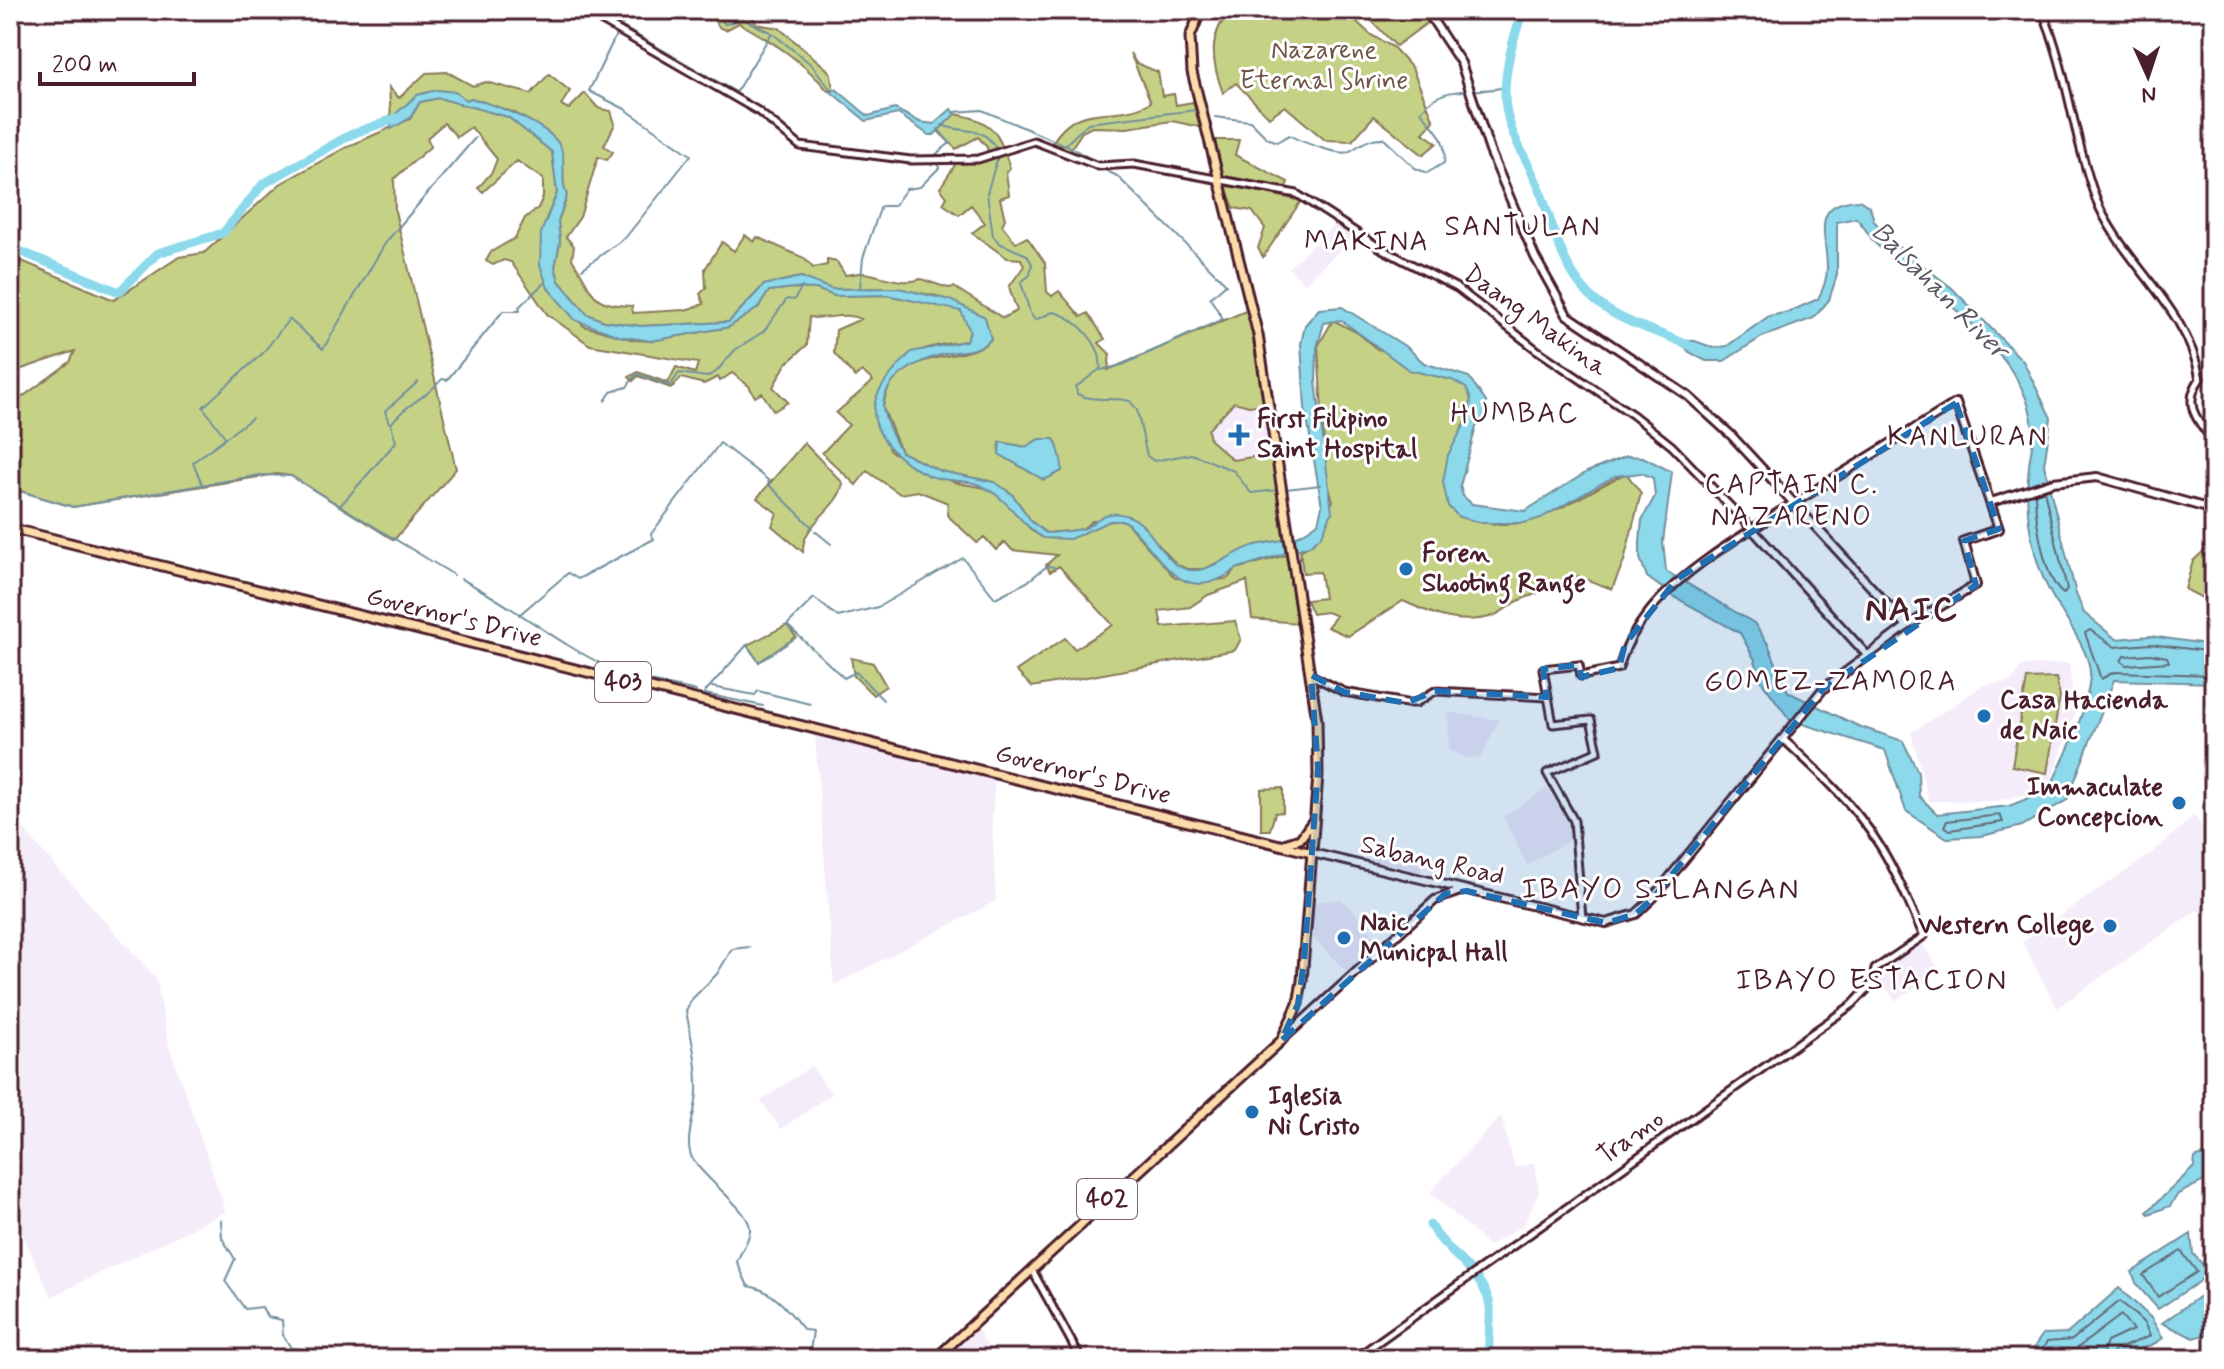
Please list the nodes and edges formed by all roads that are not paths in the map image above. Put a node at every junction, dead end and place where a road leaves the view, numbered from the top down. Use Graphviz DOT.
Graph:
graph roads {
  1 [pos="583,10"];
  2 [pos="1201,10"];
  3 [pos="1426,10"];
  4 [pos="2042,10"];
  5 [pos="1219,180"];
  6 [pos="2214,442"];
  7 [pos="1791,502"];
  8 [pos="1991,502"];
  9 [pos="2214,510"];
  10 [pos="10,528"];
  11 [pos="1752,529"];
  12 [pos="1907,626"];
  13 [pos="1867,655"];
  14 [pos="1311,675"];
  15 [pos="1547,697"];
  16 [pos="1783,739"];
  17 [pos="1315,815"];
  18 [pos="1280,844"];
  19 [pos="1312,853"];
  20 [pos="1467,891"];
  21 [pos="1582,918"];
  22 [pos="1281,1041"];
  23 [pos="1032,1270"];
  24 [pos="935,1359"];
  25 [pos="1081,1359"];
  26 [pos="1354,1359"];
  1 -- 5 [label="street, Daang Makina"];
  2 -- 5 [label="main road"];
  3 -- 7 [label="main road"];
  4 -- 6 [label="street"];
  5 -- 11 [label="street, Daang Makina"];
  5 -- 14 [label="main road"];
  7 -- 8 [label="main road"];
  7 -- 11 [label="main road"];
  7 -- 12 [label="main road"];
  8 -- 9 [label="main road"];
  8 -- 12 [label="main road, Sabang Road"];
  10 -- 18 [label="main road, Governor's Drive / 403"];
  11 -- 13 [label="main road"];
  11 -- 15 [label="street"];
  12 -- 13 [label="main road, Sabang Road"];
  13 -- 16 [label="main road, Sabang Road"];
  14 -- 15 [label="street"];
  14 -- 17 [label="main road"];
  15 -- 21 [label="street"];
  16 -- 21 [label="main road, Sabang Road"];
  16 -- 26 [label="street, Tramo"];
  17 -- 18 [label="main road"];
  17 -- 19 [label="main road"];
  18 -- 19 [label="main road, Governor's Drive / 403"];
  19 -- 20 [label="main road, Sabang Road / 403"];
  19 -- 22 [label="main road"];
  20 -- 21 [label="main road, Sabang Road"];
  20 -- 22 [label="main road, 402"];
  22 -- 23 [label="main road, 402"];
  23 -- 24 [label="main road, 402"];
  23 -- 25 [label="street"];
}
